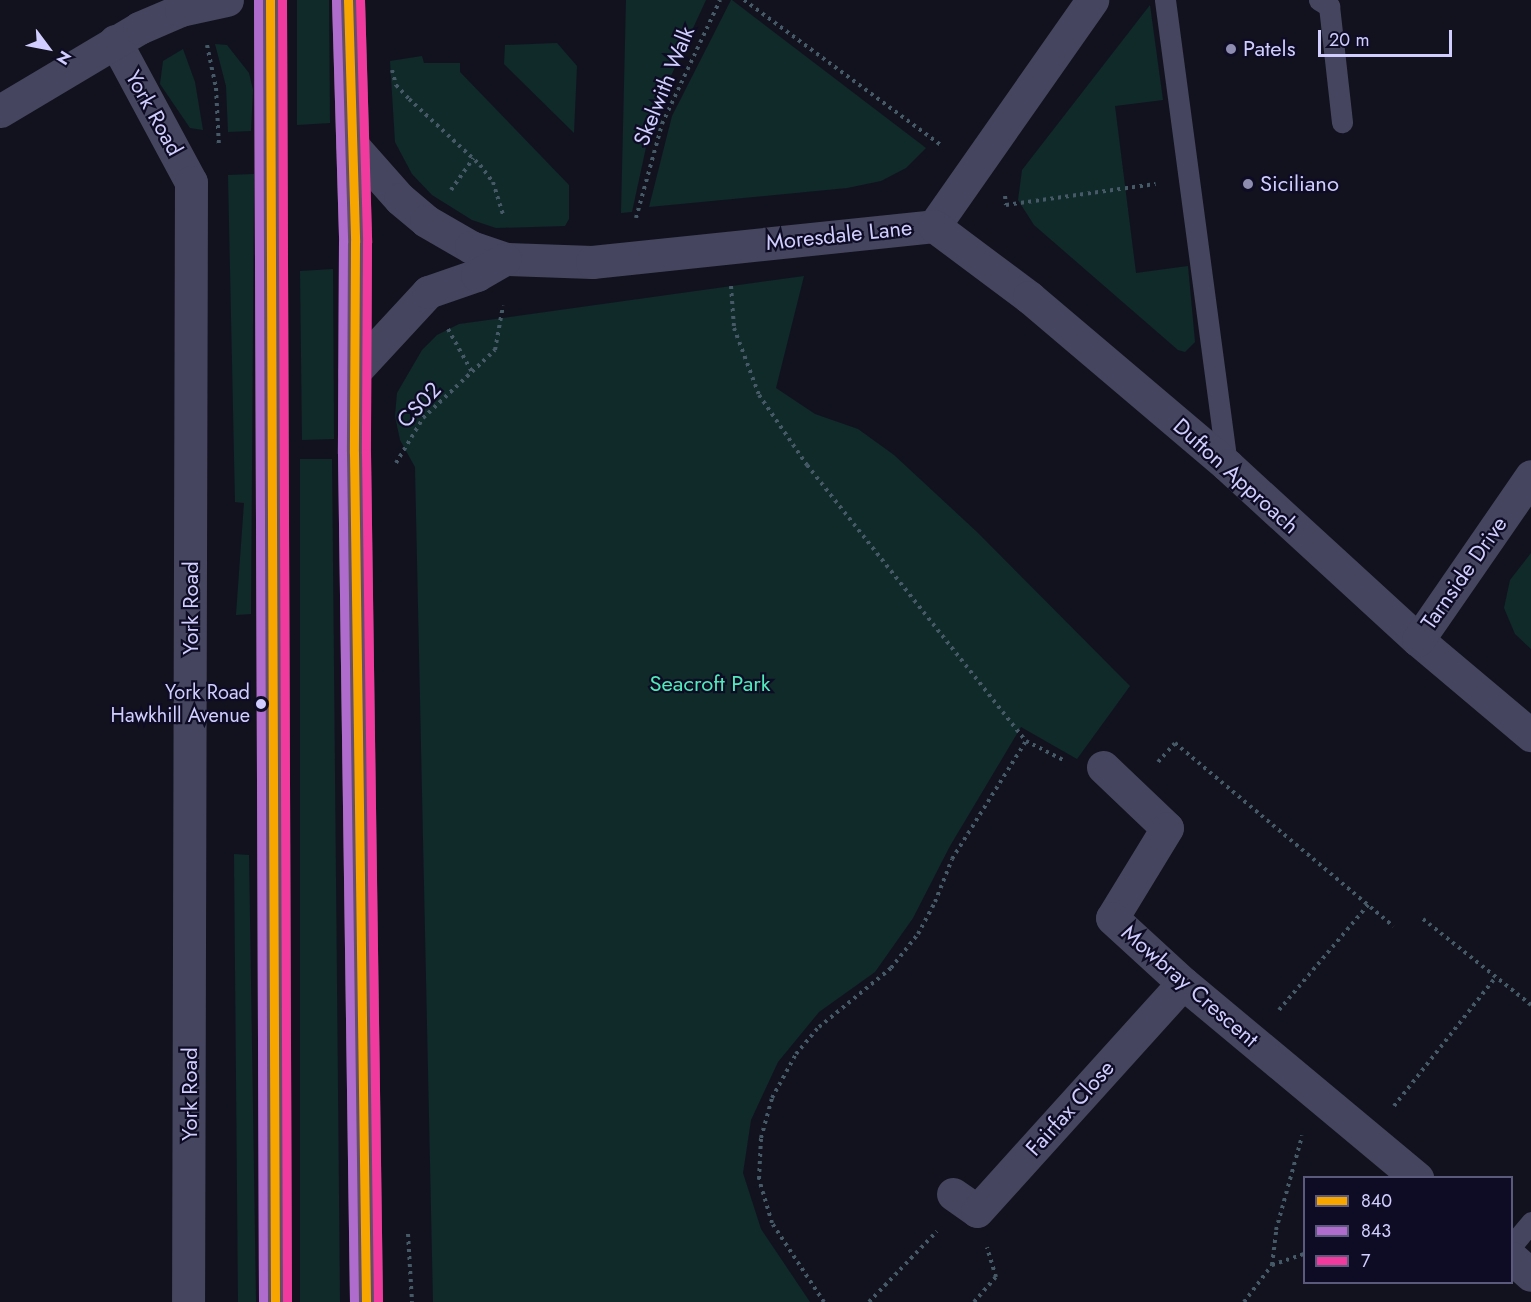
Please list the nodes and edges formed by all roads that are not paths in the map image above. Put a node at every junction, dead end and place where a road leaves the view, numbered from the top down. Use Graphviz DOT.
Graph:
graph roads {
  1 [pos="227,0"];
  2 [pos="270,0"];
  3 [pos="348,0"];
  4 [pos="1092,0"];
  5 [pos="1165,0"];
  6 [pos="1319,0"];
  7 [pos="115,41"];
  8 [pos="0,111"];
  9 [pos="1342,123"];
  10 [pos="352,145"];
  11 [pos="934,226"];
  12 [pos="505,259"];
  13 [pos="354,372"];
  14 [pos="1227,465"];
  15 [pos="1531,476"];
  16 [pos="1418,640"];
  17 [pos="1531,735"];
  18 [pos="1103,767"];
  19 [pos="1183,983"];
  20 [pos="1415,1176"];
  21 [pos="965,1203"];
  22 [pos="1531,1222"];
  23 [pos="1513,1244"];
  24 [pos="1513,1259"];
  25 [pos="1531,1275"];
  26 [pos="189,1302"];
  27 [pos="275,1302"];
  28 [pos="366,1302"];
  1 -- 7 [label="street"];
  2 -- 27 [label="highway"];
  3 -- 10 [label="highway"];
  4 -- 11 [label="street, Moresdale Lane"];
  5 -- 14 [label="lane"];
  6 -- 9 [label="lane"];
  7 -- 8 [label="street"];
  7 -- 26 [label="street, York Road"];
  10 -- 12 [label="street, Moresdale Lane"];
  10 -- 13 [label="highway"];
  11 -- 12 [label="street, Moresdale Lane"];
  11 -- 14 [label="street, Dufton Approach"];
  12 -- 13 [label="street"];
  13 -- 28 [label="highway"];
  14 -- 16 [label="street, Dufton Approach"];
  15 -- 16 [label="street, Tarnside Drive"];
  16 -- 17 [label="street, Dufton Approach"];
  18 -- 19 [label="street, Mowbray Crescent"];
  19 -- 20 [label="street, Mowbray Crescent"];
  19 -- 21 [label="street, Fairfax Close"];
  22 -- 23 [label="lane"];
  24 -- 25 [label="street"];
}
